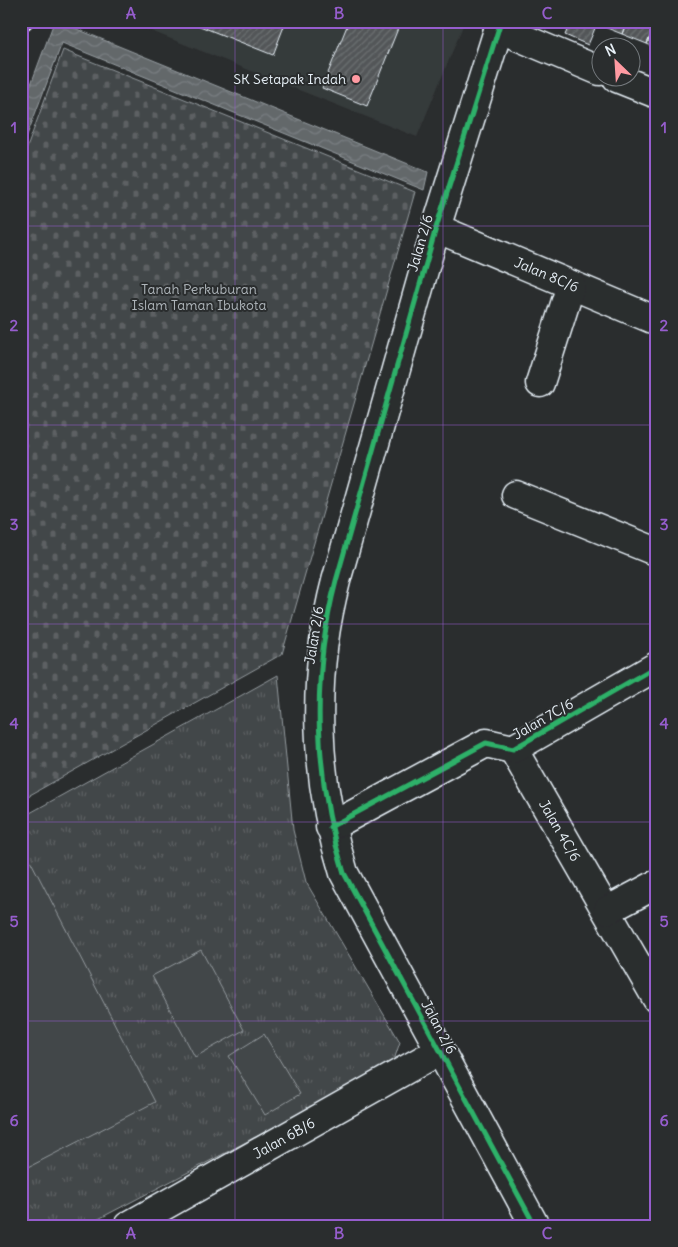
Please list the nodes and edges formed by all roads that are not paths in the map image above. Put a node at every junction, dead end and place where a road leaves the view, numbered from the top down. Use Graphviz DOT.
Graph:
graph roads {
  1 [pos="25,21"];
  2 [pos="21,24"];
  3 [pos="499,25"];
  4 [pos="590,66"];
  5 [pos="640,87"];
  6 [pos="657,94"];
  7 [pos="436,228"];
  8 [pos="571,285"];
  9 [pos="657,321"];
  10 [pos="540,383"];
  11 [pos="516,495"];
  12 [pos="657,552"];
  13 [pos="657,666"];
  14 [pos="512,749"];
  15 [pos="330,827"];
  16 [pos="657,884"];
  17 [pos="608,910"];
  18 [pos="657,999"];
  19 [pos="439,1051"];
  20 [pos="525,1223"];
  21 [pos="128,1226"];
  1 -- 2 [label="lane"];
  3 -- 4 [label="street"];
  3 -- 7 [label="street, Jalan 2/6"];
  5 -- 6 [label="street"];
  7 -- 8 [label="street, Jalan 8C/6"];
  7 -- 15 [label="street, Jalan 2/6"];
  8 -- 9 [label="street, Jalan 8C/6"];
  8 -- 10 [label="street"];
  11 -- 12 [label="street"];
  13 -- 14 [label="street, Jalan 7C/6"];
  14 -- 15 [label="street, Jalan 7C/6"];
  14 -- 17 [label="street, Jalan 4C/6"];
  15 -- 19 [label="street, Jalan 2/6"];
  16 -- 17 [label="street"];
  17 -- 18 [label="street, Jalan 4C/6"];
  19 -- 20 [label="street, Jalan 2/6"];
  19 -- 21 [label="street, Jalan 6B/6"];
}
